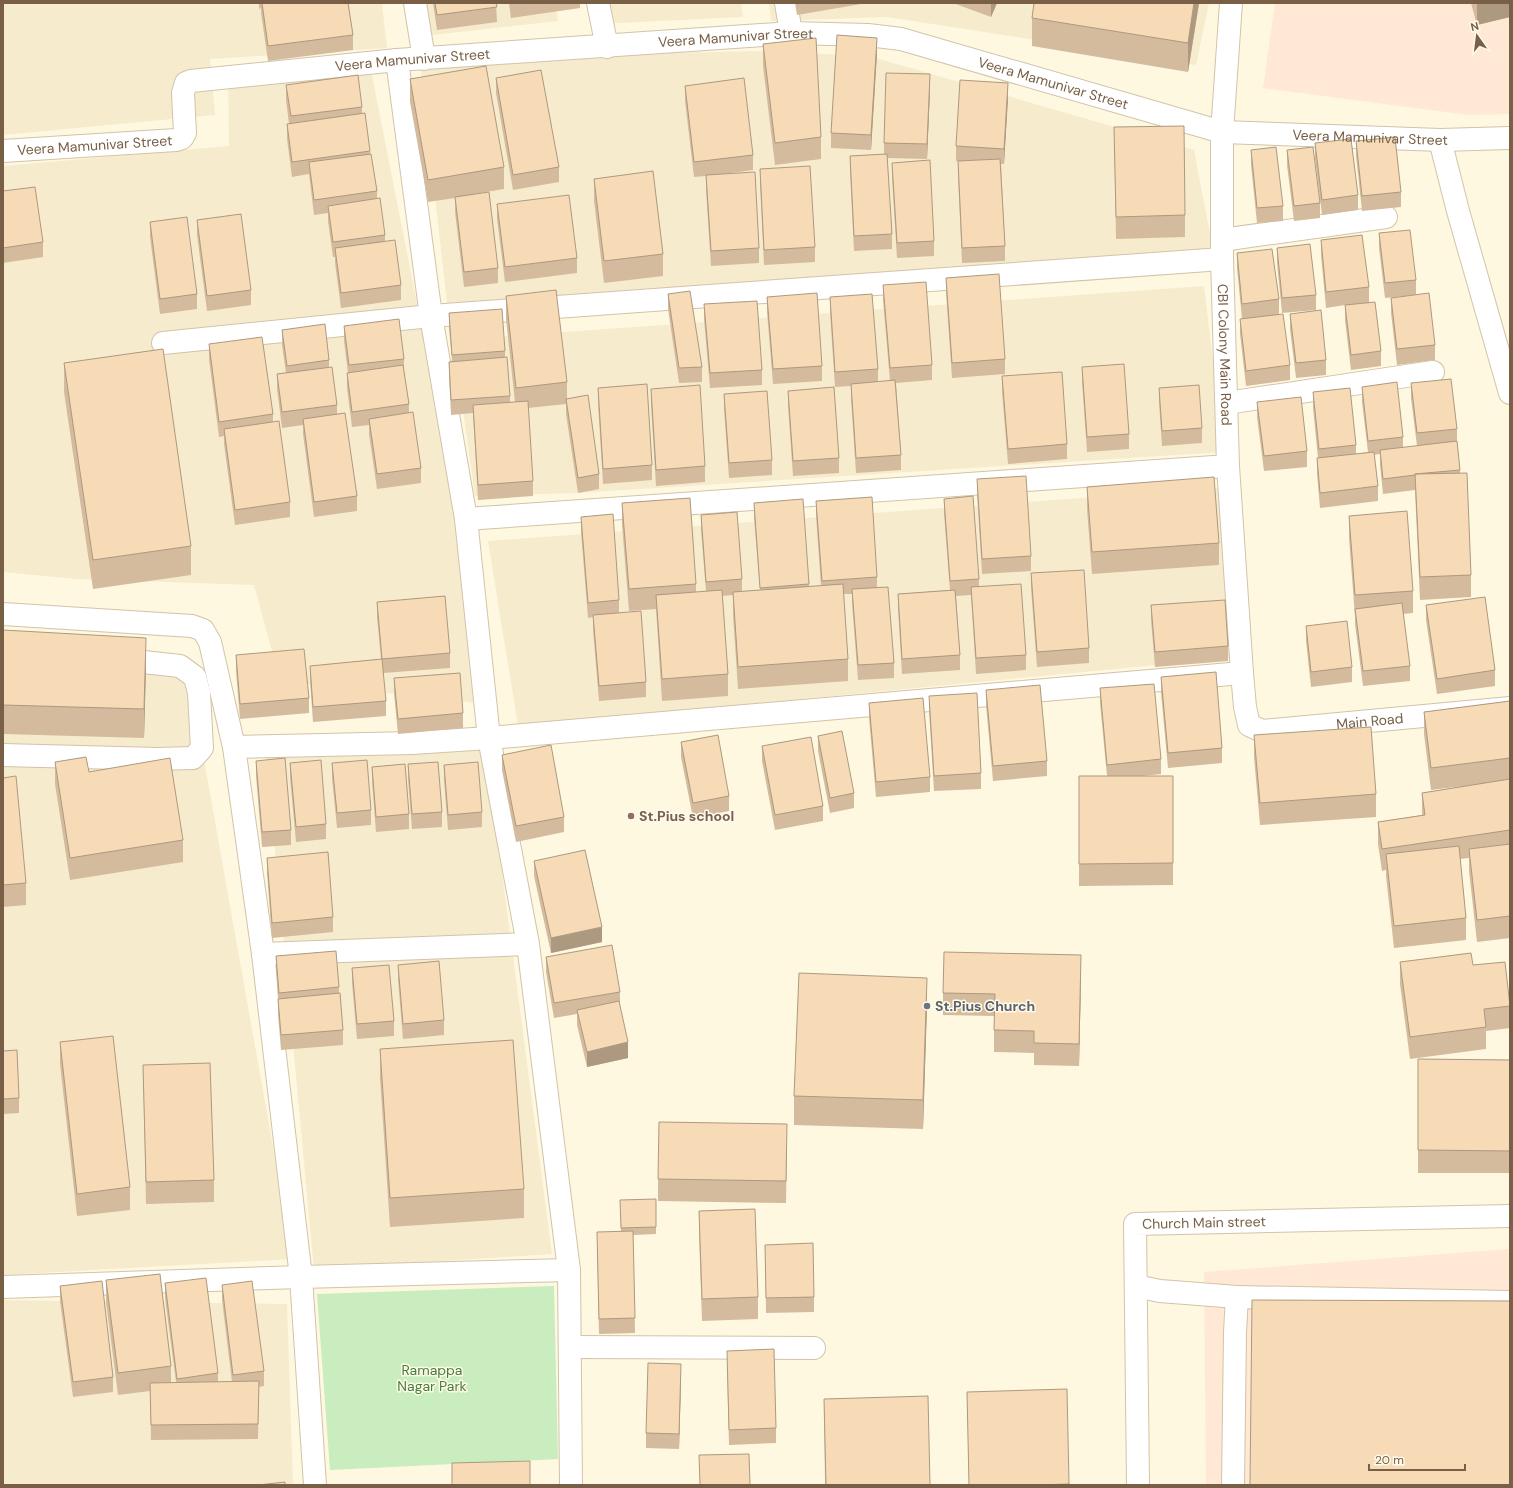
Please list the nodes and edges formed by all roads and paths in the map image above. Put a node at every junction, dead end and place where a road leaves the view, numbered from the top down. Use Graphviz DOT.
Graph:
graph roads {
  1 [pos="415,3"];
  2 [pos="598,3"];
  3 [pos="786,3"];
  4 [pos="1231,3"];
  5 [pos="791,33"];
  6 [pos="607,47"];
  7 [pos="424,59"];
  8 [pos="397,60"];
  9 [pos="1222,132"];
  10 [pos="1510,138"];
  11 [pos="1440,140"];
  12 [pos="3,151"];
  13 [pos="1386,218"];
  14 [pos="1222,249"];
  15 [pos="431,316"];
  16 [pos="163,343"];
  17 [pos="1433,372"];
  18 [pos="1510,393"];
  19 [pos="1227,402"];
  20 [pos="1228,466"];
  21 [pos="466,519"];
  22 [pos="16,622"];
  23 [pos="93,656"];
  24 [pos="1242,673"];
  25 [pos="1245,707"];
  26 [pos="1510,708"];
  27 [pos="489,738"];
  28 [pos="234,747"];
  29 [pos="3,755"];
  30 [pos="528,944"];
  31 [pos="263,954"];
  32 [pos="1510,1216"];
  33 [pos="569,1270"];
  34 [pos="301,1277"];
  35 [pos="1136,1286"];
  36 [pos="3,1287"];
  37 [pos="1237,1297"];
  38 [pos="1510,1302"];
  39 [pos="570,1347"];
  40 [pos="814,1348"];
  41 [pos="315,1485"];
  42 [pos="571,1485"];
  43 [pos="1138,1485"];
  44 [pos="1233,1485"];
  1 -- 7 [label="street"];
  2 -- 6 [label="street"];
  3 -- 5 [label="street"];
  4 -- 9 [label="street, CBI Colony Main Road"];
  5 -- 6 [label="street, Veera Mamunivar Street"];
  5 -- 9 [label="street, Veera Mamunivar Street"];
  6 -- 7 [label="street, Veera Mamunivar Street"];
  7 -- 8 [label="street, Veera Mamunivar Street"];
  8 -- 12 [label="street, Veera Mamunivar Street"];
  8 -- 15 [label="street"];
  9 -- 11 [label="street, Veera Mamunivar Street"];
  9 -- 14 [label="street, CBI Colony Main Road"];
  10 -- 11 [label="street, Veera Mamunivar Street"];
  11 -- 18 [label="street"];
  13 -- 14 [label="street"];
  14 -- 15 [label="street"];
  14 -- 19 [label="street, CBI Colony Main Road"];
  15 -- 16 [label="street"];
  15 -- 21 [label="street"];
  17 -- 19 [label="street"];
  19 -- 20 [label="street, CBI Colony Main Road"];
  20 -- 21 [label="street"];
  20 -- 24 [label="street, CBI Colony Main Road"];
  21 -- 27 [label="street"];
  22 -- 28 [label="street"];
  23 -- 29 [label="street"];
  24 -- 25 [label="street, CBI Colony Main Road"];
  24 -- 27 [label="street"];
  25 -- 26 [label="street, Main Road"];
  27 -- 28 [label="street"];
  27 -- 30 [label="street"];
  28 -- 31 [label="street"];
  30 -- 31 [label="street"];
  30 -- 33 [label="street"];
  31 -- 34 [label="street"];
  32 -- 35 [label="street, Church Main street"];
  33 -- 34 [label="street"];
  33 -- 39 [label="street"];
  34 -- 36 [label="street"];
  34 -- 41 [label="street"];
  35 -- 37 [label="street"];
  35 -- 43 [label="street, Church Main street"];
  37 -- 38 [label="street"];
  37 -- 44 [label="street"];
  39 -- 40 [label="street"];
  39 -- 42 [label="street"];
}
